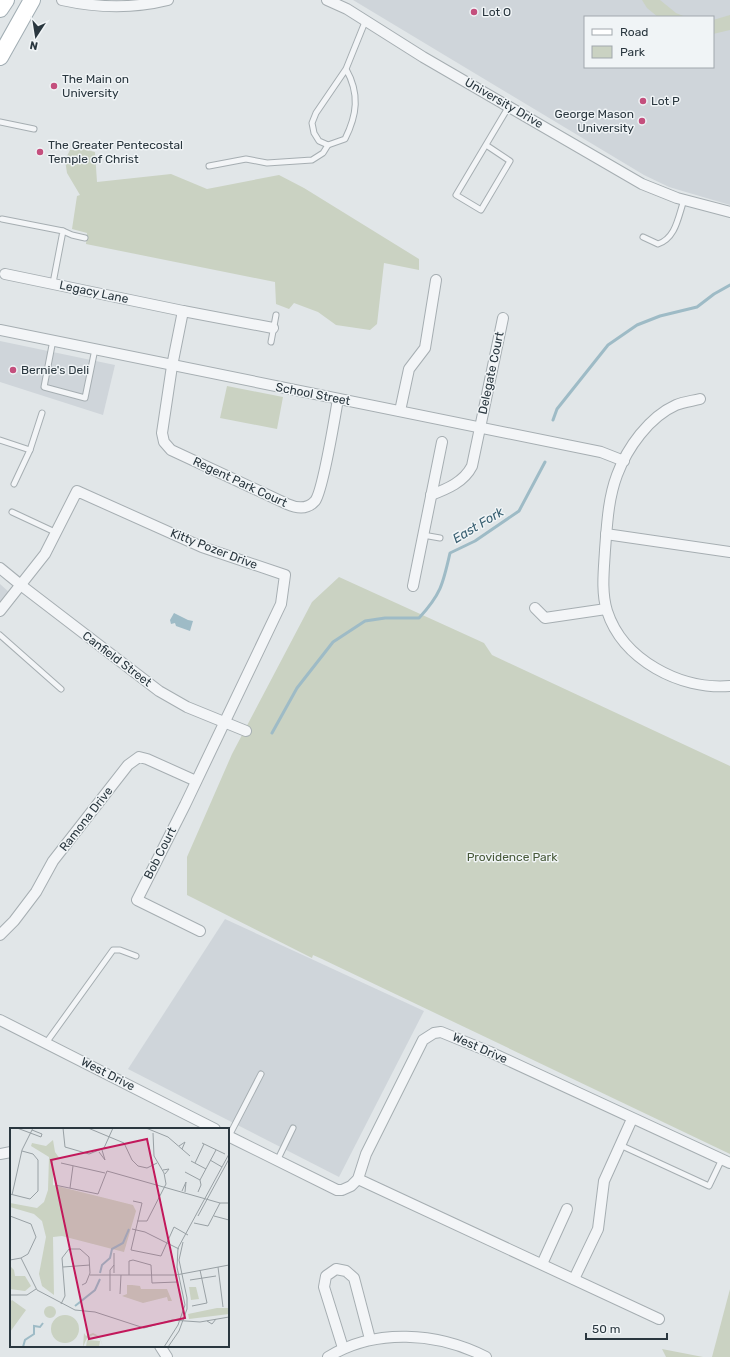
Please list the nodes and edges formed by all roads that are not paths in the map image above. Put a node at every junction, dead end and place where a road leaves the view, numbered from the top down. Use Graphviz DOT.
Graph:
graph roads {
  1 [pos="6,0"];
  2 [pos="32,0"];
  3 [pos="62,0"];
  4 [pos="168,0"];
  5 [pos="327,0"];
  6 [pos="0,9"];
  7 [pos="365,22"];
  8 [pos="0,57"];
  9 [pos="346,69"];
  10 [pos="510,106"];
  11 [pos="0,122"];
  12 [pos="34,129"];
  13 [pos="328,145"];
  14 [pos="486,145"];
  15 [pos="209,166"];
  16 [pos="684,200"];
  17 [pos="730,212"];
  18 [pos="2,219"];
  19 [pos="63,231"];
  20 [pos="85,238"];
  21 [pos="643,238"];
  22 [pos="5,274"];
  23 [pos="436,280"];
  24 [pos="53,283"];
  25 [pos="183,311"];
  26 [pos="276,315"];
  27 [pos="503,318"];
  28 [pos="273,328"];
  29 [pos="0,330"];
  30 [pos="53,340"];
  31 [pos="270,342"];
  32 [pos="95,349"];
  33 [pos="172,366"];
  34 [pos="338,399"];
  35 [pos="700,399"];
  36 [pos="400,411"];
  37 [pos="42,413"];
  38 [pos="480,427"];
  39 [pos="0,440"];
  40 [pos="442,442"];
  41 [pos="30,450"];
  42 [pos="624,461"];
  43 [pos="14,484"];
  44 [pos="431,495"];
  45 [pos="12,512"];
  46 [pos="57,533"];
  47 [pos="606,534"];
  48 [pos="423,535"];
  49 [pos="440,538"];
  50 [pos="730,552"];
  51 [pos="0,568"];
  52 [pos="22,586"];
  53 [pos="413,586"];
  54 [pos="535,608"];
  55 [pos="606,609"];
  56 [pos="0,611"];
  57 [pos="0,635"];
  58 [pos="730,686"];
  59 [pos="61,689"];
  60 [pos="224,723"];
  61 [pos="246,731"];
  62 [pos="214,743"];
  63 [pos="196,781"];
  64 [pos="200,931"];
  65 [pos="0,935"];
  66 [pos="136,956"];
  67 [pos="0,1020"];
  68 [pos="46,1043"];
  69 [pos="261,1074"];
  70 [pos="632,1119"];
  71 [pos="213,1128"];
  72 [pos="293,1128"];
  73 [pos="229,1134"];
  74 [pos="229,1136"];
  75 [pos="619,1145"];
  76 [pos="10,1152"];
  77 [pos="0,1154"];
  78 [pos="277,1160"];
  79 [pos="726,1161"];
  80 [pos="358,1179"];
  81 [pos="567,1209"];
  82 [pos="542,1264"];
  83 [pos="574,1279"];
  84 [pos="659,1319"];
  85 [pos="370,1339"];
  86 [pos="161,1347"];
  87 [pos="343,1348"];
  88 [pos="168,1357"];
  89 [pos="328,1357"];
  90 [pos="486,1357"];
  1 -- 6 [label="main road"];
  2 -- 8 [label="main road"];
  3 -- 4 [label="street"];
  5 -- 7 [label="street, University Drive"];
  7 -- 9 [label="lane"];
  7 -- 10 [label="street, University Drive"];
  9 -- 13 [label="lane"];
  9 -- 13 [label="lane"];
  10 -- 14 [label="lane"];
  10 -- 16 [label="street, University Drive"];
  11 -- 12 [label="lane"];
  13 -- 15 [label="lane"];
  14 -- 14 [label="lane"];
  16 -- 17 [label="street, University Drive"];
  16 -- 21 [label="lane"];
  18 -- 19 [label="lane"];
  19 -- 20 [label="lane"];
  19 -- 24 [label="lane"];
  22 -- 24 [label="street, Legacy Lane"];
  23 -- 36 [label="street"];
  24 -- 25 [label="street, Legacy Lane"];
  25 -- 28 [label="street, Legacy Lane"];
  25 -- 33 [label="street"];
  26 -- 28 [label="lane"];
  27 -- 38 [label="street, Delegate Court"];
  28 -- 31 [label="lane"];
  29 -- 30 [label="street, School Street"];
  30 -- 32 [label="street, School Street"];
  30 -- 32 [label="lane"];
  32 -- 33 [label="street, School Street"];
  33 -- 34 [label="street, School Street"];
  33 -- 34 [label="street, Regent Park Court"];
  34 -- 36 [label="street, School Street"];
  35 -- 42 [label="street"];
  36 -- 38 [label="street, School Street"];
  37 -- 41 [label="lane"];
  38 -- 42 [label="street, School Street"];
  38 -- 44 [label="street, Delegate Court"];
  39 -- 41 [label="lane"];
  40 -- 44 [label="street"];
  41 -- 43 [label="lane"];
  42 -- 47 [label="street"];
  44 -- 48 [label="street"];
  45 -- 46 [label="lane"];
  46 -- 52 [label="street, Kitty Pozer Drive"];
  46 -- 60 [label="street, Kitty Pozer Drive"];
  47 -- 50 [label="street"];
  47 -- 55 [label="street"];
  48 -- 49 [label="lane"];
  48 -- 53 [label="street"];
  51 -- 52 [label="street, Canfield Street"];
  52 -- 56 [label="street, Kitty Pozer Drive"];
  52 -- 60 [label="street, Canfield Street"];
  54 -- 55 [label="street"];
  55 -- 58 [label="street"];
  57 -- 59 [label="lane"];
  60 -- 61 [label="street, Canfield Street"];
  60 -- 62 [label="street, Kitty Pozer Drive"];
  62 -- 63 [label="street, Bob Court"];
  63 -- 64 [label="street, Bob Court"];
  63 -- 65 [label="street, Ramona Drive"];
  66 -- 68 [label="lane"];
  67 -- 68 [label="street, West Drive"];
  68 -- 71 [label="street, West Drive"];
  69 -- 73 [label="lane"];
  70 -- 75 [label="street"];
  70 -- 79 [label="street, West Drive"];
  70 -- 80 [label="street, West Drive"];
  72 -- 78 [label="lane"];
  74 -- 78 [label="street"];
  75 -- 79 [label="lane"];
  75 -- 83 [label="street"];
  76 -- 77 [label="street"];
  78 -- 80 [label="street"];
  80 -- 82 [label="street"];
  81 -- 82 [label="street"];
  82 -- 83 [label="street"];
  83 -- 84 [label="street"];
  85 -- 87 [label="street"];
  85 -- 87 [label="street"];
  85 -- 90 [label="street"];
  86 -- 88 [label="street"];
  87 -- 89 [label="street"];
}
